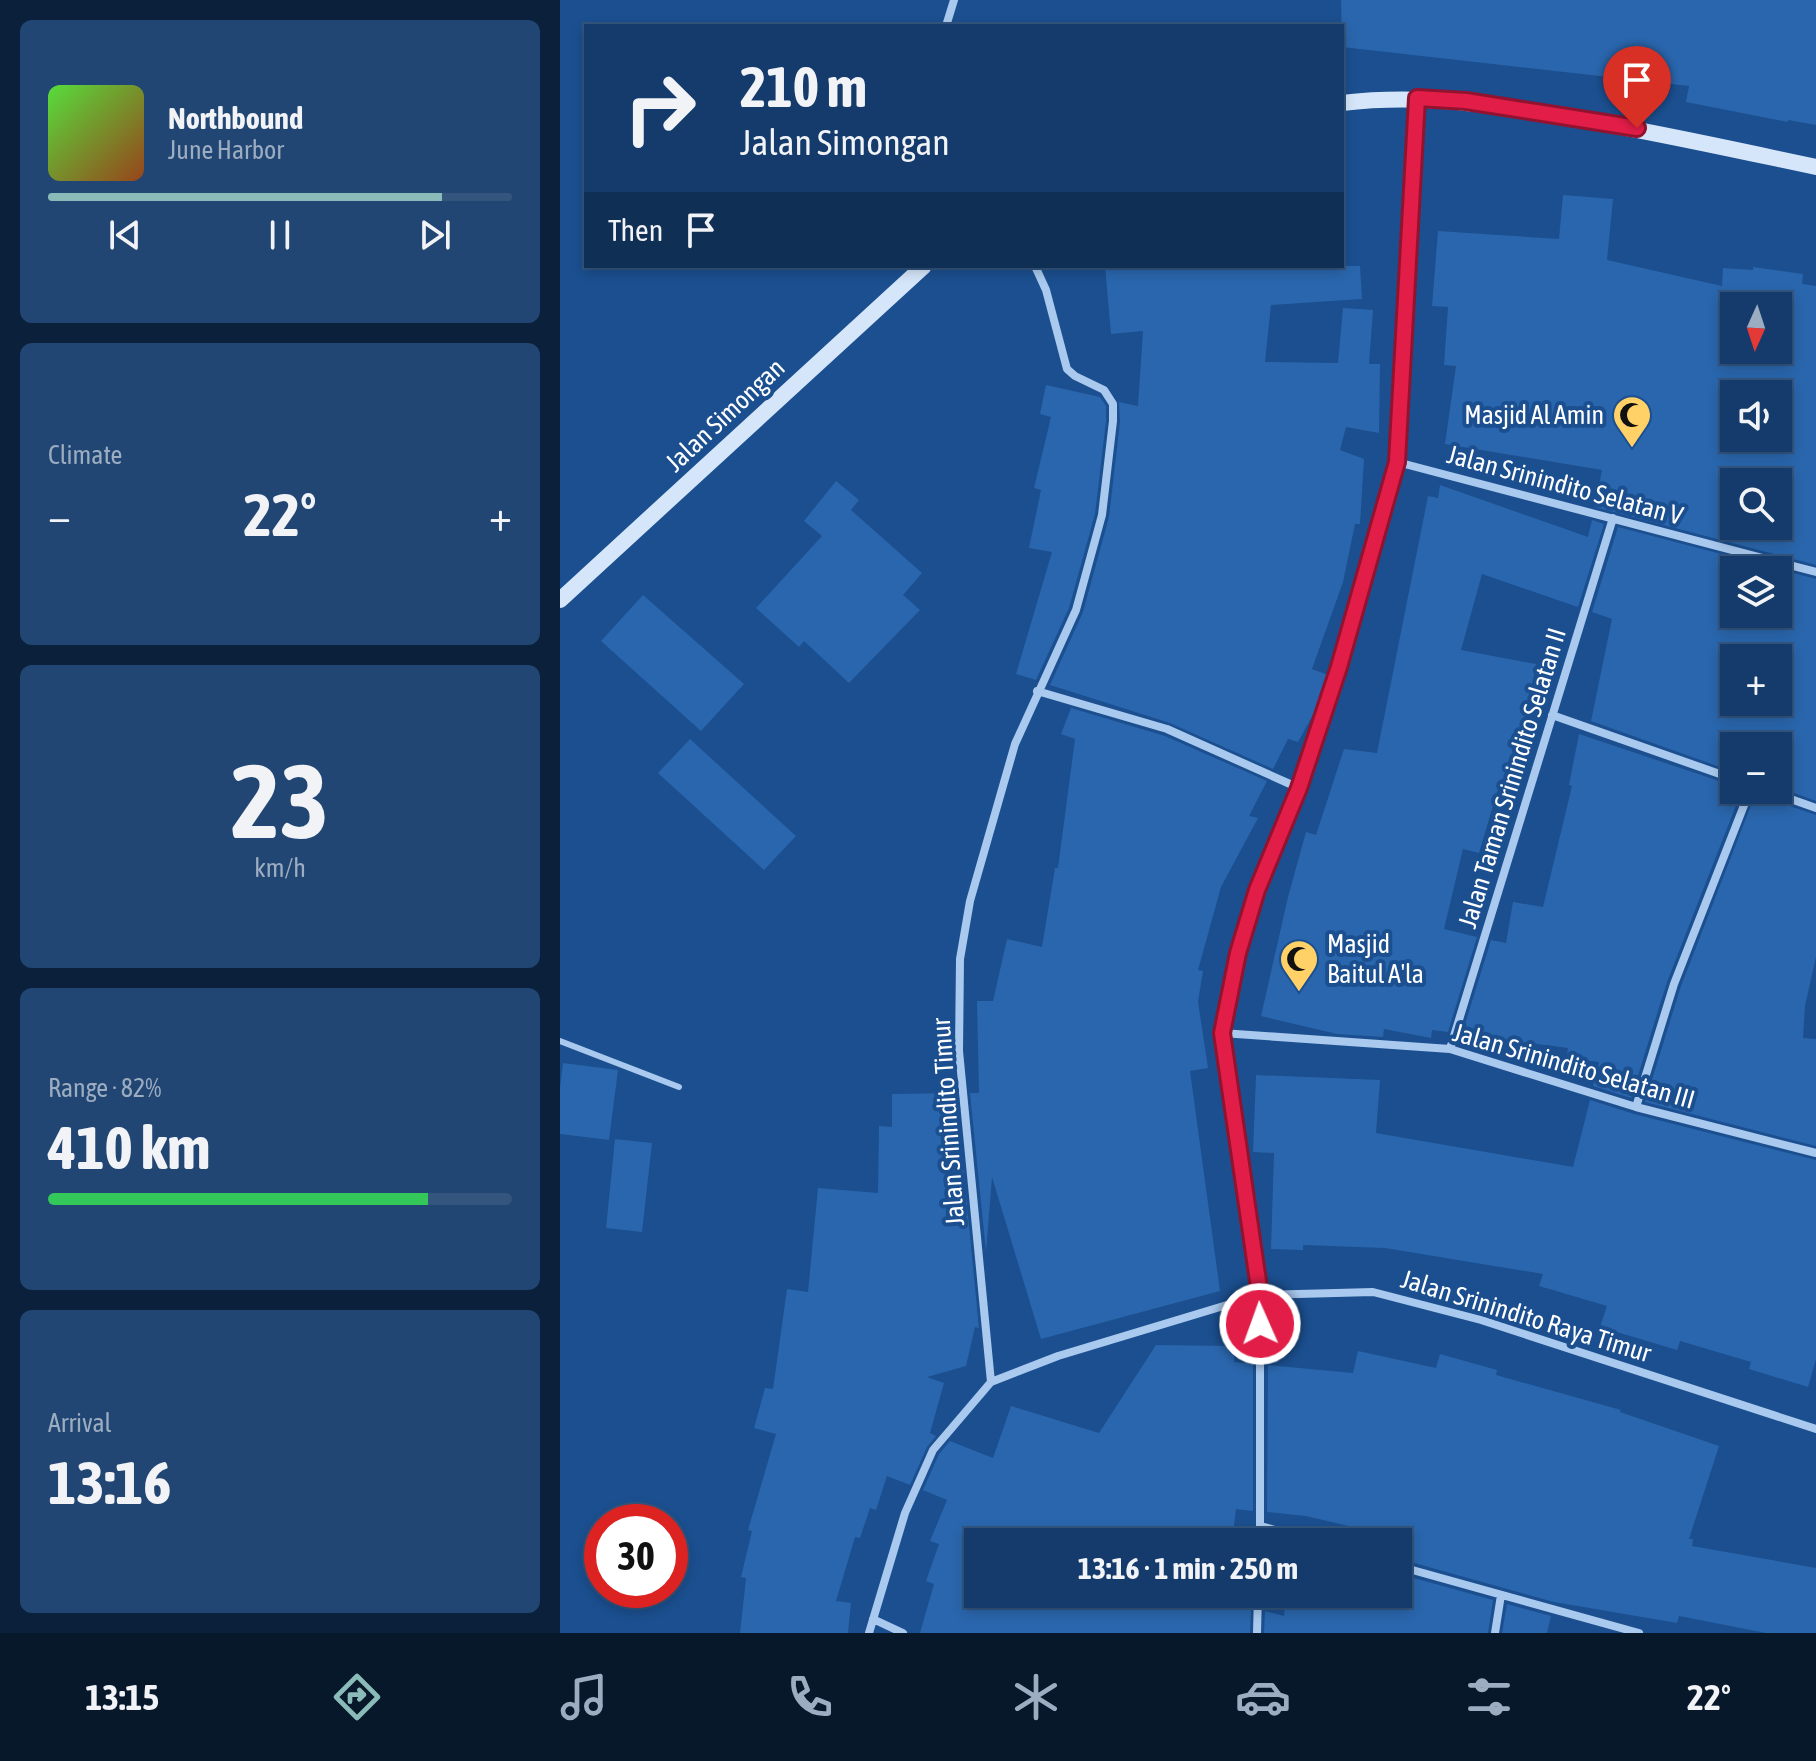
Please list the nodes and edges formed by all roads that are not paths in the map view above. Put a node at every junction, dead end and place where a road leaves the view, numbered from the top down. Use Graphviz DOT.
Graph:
graph roads {
  1 [pos="954,0"];
  2 [pos="947,24"];
  3 [pos="1417,98"];
  4 [pos="1344,103"];
  5 [pos="1816,167"];
  6 [pos="1036,268"];
  7 [pos="906,274"];
  8 [pos="1397,462"];
  9 [pos="1613,518"];
  10 [pos="1816,572"];
  11 [pos="560,600"];
  12 [pos="1037,691"];
  13 [pos="1552,715"];
  14 [pos="1720,774"];
  15 [pos="1299,788"];
  16 [pos="1792,800"];
  17 [pos="1745,804"];
  18 [pos="1816,808"];
  19 [pos="1222,1033"];
  20 [pos="560,1041"];
  21 [pos="1450,1049"];
  22 [pos="679,1087"];
  23 [pos="1636,1107"];
  24 [pos="1816,1153"];
  25 [pos="1260,1295"];
  26 [pos="991,1382"];
  27 [pos="1816,1429"];
  28 [pos="1261,1526"];
  29 [pos="1268,1528"];
  30 [pos="1412,1570"];
  31 [pos="1501,1595"];
  32 [pos="1258,1608"];
  33 [pos="873,1619"];
  34 [pos="869,1633"];
  35 [pos="903,1633"];
  36 [pos="1257,1633"];
  37 [pos="1495,1633"];
  38 [pos="1639,1633"];
  1 -- 2 [label="street"];
  3 -- 4 [label="main road"];
  3 -- 5 [label="main road"];
  3 -- 8 [label="street"];
  6 -- 12 [label="street, Jalan Srinindito Timur"];
  7 -- 11 [label="main road, Jalan Simongan"];
  8 -- 9 [label="street, Jalan Srinindito Selatan V"];
  8 -- 15 [label="street"];
  9 -- 10 [label="street, Jalan Srinindito Selatan V"];
  9 -- 13 [label="street, Jalan Taman Srinindito Selatan II"];
  12 -- 15 [label="street"];
  12 -- 26 [label="street, Jalan Srinindito Timur"];
  13 -- 14 [label="street"];
  13 -- 21 [label="street, Jalan Taman Srinindito Selatan II"];
  15 -- 19 [label="street"];
  16 -- 18 [label="street"];
  17 -- 23 [label="street"];
  19 -- 21 [label="street, Jalan Srinindito Selatan III"];
  19 -- 25 [label="street"];
  20 -- 22 [label="lane"];
  21 -- 23 [label="street, Jalan Srinindito Selatan III"];
  23 -- 24 [label="street, Jalan Srinindito Selatan III"];
  25 -- 26 [label="street, Jalan Srinindito Raya Timur"];
  25 -- 27 [label="street, Jalan Srinindito Raya Timur"];
  25 -- 28 [label="street"];
  26 -- 33 [label="street"];
  28 -- 29 [label="street"];
  30 -- 31 [label="street"];
  31 -- 37 [label="street"];
  31 -- 38 [label="street"];
  32 -- 36 [label="street"];
  33 -- 34 [label="street"];
  33 -- 35 [label="street"];
}
